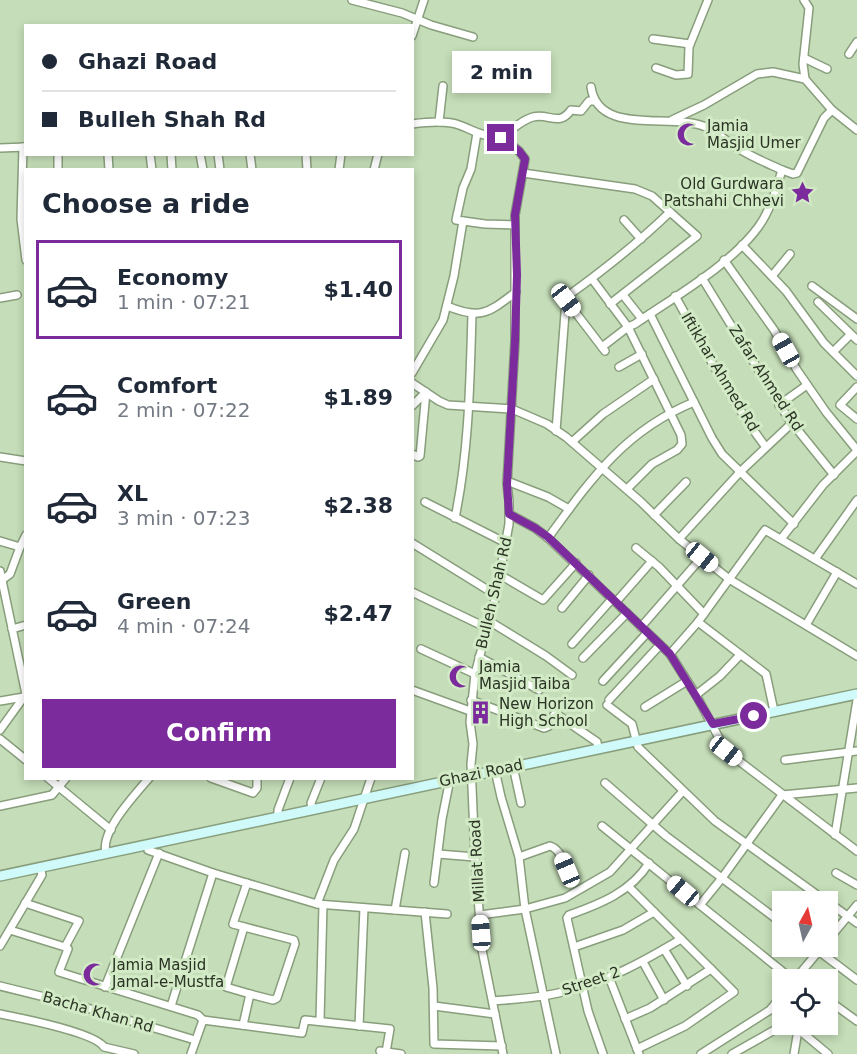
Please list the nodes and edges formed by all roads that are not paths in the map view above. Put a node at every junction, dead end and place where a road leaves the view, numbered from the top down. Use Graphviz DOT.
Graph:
graph roads {
  1 [pos="352,0"];
  2 [pos="424,0"];
  3 [pos="708,0"];
  4 [pos="804,0"];
  5 [pos="418,18"];
  6 [pos="414,30"];
  7 [pos="473,37"];
  8 [pos="652,39"];
  9 [pos="857,42"];
  10 [pos="690,44"];
  11 [pos="849,54"];
  12 [pos="804,58"];
  13 [pos="656,68"];
  14 [pos="827,69"];
  15 [pos="805,79"];
  16 [pos="443,86"];
  17 [pos="591,87"];
  18 [pos="594,101"];
  19 [pos="832,110"];
  20 [pos="671,120"];
  21 [pos="439,122"];
  22 [pos="414,124"];
  23 [pos="857,130"];
  24 [pos="477,133"];
  25 [pos="499,135"];
  26 [pos="24,147"];
  27 [pos="0,148"];
  28 [pos="782,170"];
  29 [pos="523,172"];
  30 [pos="670,212"];
  31 [pos="624,220"];
  32 [pos="463,221"];
  33 [pos="515,225"];
  34 [pos="641,239"];
  35 [pos="24,244"];
  36 [pos="742,245"];
  37 [pos="790,254"];
  38 [pos="724,260"];
  39 [pos="772,276"];
  40 [pos="702,278"];
  41 [pos="592,279"];
  42 [pos="812,286"];
  43 [pos="516,292"];
  44 [pos="17,295"];
  45 [pos="623,295"];
  46 [pos="675,296"];
  47 [pos="0,298"];
  48 [pos="566,300"];
  49 [pos="818,302"];
  50 [pos="610,304"];
  51 [pos="447,306"];
  52 [pos="472,314"];
  53 [pos="650,314"];
  54 [pos="642,319"];
  55 [pos="857,319"];
  56 [pos="628,327"];
  57 [pos="850,335"];
  58 [pos="857,340"];
  59 [pos="833,352"];
  60 [pos="642,354"];
  61 [pos="619,368"];
  62 [pos="414,370"];
  63 [pos="857,376"];
  64 [pos="654,379"];
  65 [pos="414,384"];
  66 [pos="807,385"];
  67 [pos="857,387"];
  68 [pos="426,393"];
  69 [pos="694,402"];
  70 [pos="414,404"];
  71 [pos="779,405"];
  72 [pos="469,406"];
  73 [pos="512,409"];
  74 [pos="670,413"];
  75 [pos="857,419"];
  76 [pos="792,423"];
  77 [pos="556,430"];
  78 [pos="572,442"];
  79 [pos="765,446"];
  80 [pos="857,451"];
  81 [pos="414,455"];
  82 [pos="0,457"];
  83 [pos="24,461"];
  84 [pos="601,467"];
  85 [pos="740,472"];
  86 [pos="834,475"];
  87 [pos="507,481"];
  88 [pos="686,482"];
  89 [pos="627,489"];
  90 [pos="425,502"];
  91 [pos="856,505"];
  92 [pos="569,509"];
  93 [pos="509,514"];
  94 [pos="654,515"];
  95 [pos="455,518"];
  96 [pos="794,524"];
  97 [pos="548,537"];
  98 [pos="24,539"];
  99 [pos="679,539"];
  100 [pos="781,540"];
  101 [pos="0,541"];
  102 [pos="506,543"];
  103 [pos="414,544"];
  104 [pos="20,547"];
  105 [pos="636,548"];
  106 [pos="702,557"];
  107 [pos="815,559"];
  108 [pos="652,561"];
  109 [pos="576,563"];
  110 [pos="0,571"];
  111 [pos="837,572"];
  112 [pos="500,575"];
  113 [pos="589,575"];
  114 [pos="729,579"];
  115 [pos="2,580"];
  116 [pos="857,584"];
  117 [pos="678,586"];
  118 [pos="414,593"];
  119 [pos="496,595"];
  120 [pos="614,601"];
  121 [pos="562,608"];
  122 [pos="627,613"];
  123 [pos="704,614"];
  124 [pos="698,622"];
  125 [pos="488,624"];
  126 [pos="806,625"];
  127 [pos="24,626"];
  128 [pos="641,627"];
  129 [pos="12,629"];
  130 [pos="647,633"];
  131 [pos="572,644"];
  132 [pos="660,645"];
  133 [pos="421,649"];
  134 [pos="670,654"];
  135 [pos="740,655"];
  136 [pos="857,656"];
  137 [pos="479,657"];
  138 [pos="583,658"];
  139 [pos="475,674"];
  140 [pos="572,675"];
  141 [pos="603,681"];
  142 [pos="687,681"];
  143 [pos="24,690"];
  144 [pos="539,690"];
  145 [pos="414,691"];
  146 [pos="24,695"];
  147 [pos="696,695"];
  148 [pos="24,696"];
  149 [pos="857,697"];
  150 [pos="471,700"];
  151 [pos="0,701"];
  152 [pos="645,707"];
  153 [pos="470,711"];
  154 [pos="774,711"];
  155 [pos="713,724"];
  156 [pos="0,730"];
  157 [pos="0,739"];
  158 [pos="636,740"];
  159 [pos="598,748"];
  160 [pos="854,751"];
  161 [pos="24,758"];
  162 [pos="785,760"];
  163 [pos="513,766"];
  164 [pos="495,770"];
  165 [pos="473,774"];
  166 [pos="450,779"];
  167 [pos="50,780"];
  168 [pos="65,780"];
  169 [pos="147,780"];
  170 [pos="216,780"];
  171 [pos="257,780"];
  172 [pos="289,780"];
  173 [pos="320,780"];
  174 [pos="370,780"];
  175 [pos="605,783"];
  176 [pos="59,788"];
  177 [pos="857,788"];
  178 [pos="843,790"];
  179 [pos="683,791"];
  180 [pos="782,795"];
  181 [pos="363,799"];
  182 [pos="521,803"];
  183 [pos="0,807"];
  184 [pos="312,809"];
  185 [pos="278,816"];
  186 [pos="654,825"];
  187 [pos="602,826"];
  188 [pos="111,830"];
  189 [pos="835,835"];
  190 [pos="747,844"];
  191 [pos="148,845"];
  192 [pos="632,849"];
  193 [pos="857,851"];
  194 [pos="106,853"];
  195 [pos="159,853"];
  196 [pos="405,853"];
  197 [pos="438,854"];
  198 [pos="475,857"];
  199 [pos="519,857"];
  200 [pos="649,863"];
  201 [pos="40,867"];
  202 [pos="567,870"];
  203 [pos="213,873"];
  204 [pos="836,873"];
  205 [pos="0,876"];
  206 [pos="722,878"];
  207 [pos="247,883"];
  208 [pos="435,883"];
  209 [pos="857,885"];
  210 [pos="629,887"];
  211 [pos="813,891"];
  212 [pos="25,903"];
  213 [pos="320,904"];
  214 [pos="700,905"];
  215 [pos="857,905"];
  216 [pos="364,908"];
  217 [pos="525,909"];
  218 [pos="395,910"];
  219 [pos="838,910"];
  220 [pos="425,912"];
  221 [pos="654,912"];
  222 [pos="447,914"];
  223 [pos="480,915"];
  224 [pos="772,916"];
  225 [pos="848,917"];
  226 [pos="857,923"];
  227 [pos="244,927"];
  228 [pos="838,928"];
  229 [pos="10,930"];
  230 [pos="681,939"];
  231 [pos="0,946"];
  232 [pos="65,947"];
  233 [pos="574,947"];
  234 [pos="664,949"];
  235 [pos="829,957"];
  236 [pos="643,962"];
  237 [pos="711,969"];
  238 [pos="783,969"];
  239 [pos="609,977"];
  240 [pos="857,980"];
  241 [pos="0,986"];
  242 [pos="583,986"];
  243 [pos="687,986"];
  244 [pos="105,987"];
  245 [pos="250,994"];
  246 [pos="544,996"];
  247 [pos="664,1000"];
  248 [pos="493,1001"];
  249 [pos="171,1006"];
  250 [pos="434,1006"];
  251 [pos="838,1007"];
  252 [pos="772,1008"];
  253 [pos="0,1014"];
  254 [pos="495,1014"];
  255 [pos="625,1019"];
  256 [pos="203,1020"];
  257 [pos="320,1020"];
  258 [pos="857,1021"];
  259 [pos="243,1025"];
  260 [pos="359,1026"];
  261 [pos="772,1031"];
  262 [pos="798,1035"];
  263 [pos="808,1035"];
  264 [pos="195,1040"];
  265 [pos="434,1044"];
  266 [pos="502,1050"];
  267 [pos="638,1052"];
  268 [pos="134,1054"];
  269 [pos="191,1054"];
  270 [pos="401,1054"];
  271 [pos="433,1054"];
  272 [pos="556,1054"];
  273 [pos="603,1054"];
  274 [pos="701,1054"];
  275 [pos="732,1054"];
  276 [pos="794,1054"];
  277 [pos="828,1054"];
  1 -- 5 [label="street"];
  2 -- 5 [label="street"];
  3 -- 10 [label="street"];
  4 -- 12 [label="street"];
  5 -- 6 [label="street"];
  5 -- 7 [label="street"];
  8 -- 10 [label="street"];
  9 -- 11 [label="street"];
  10 -- 13 [label="street"];
  12 -- 14 [label="street"];
  12 -- 15 [label="street"];
  15 -- 19 [label="street"];
  15 -- 20 [label="street"];
  16 -- 21 [label="street"];
  17 -- 18 [label="street"];
  18 -- 20 [label="street"];
  18 -- 25 [label="street"];
  19 -- 23 [label="street"];
  19 -- 28 [label="street"];
  20 -- 28 [label="street"];
  21 -- 22 [label="street"];
  21 -- 24 [label="street"];
  24 -- 25 [label="street"];
  24 -- 32 [label="street"];
  25 -- 29 [label="street"];
  26 -- 27 [label="street"];
  26 -- 35 [label="street"];
  28 -- 36 [label="street"];
  29 -- 30 [label="street"];
  29 -- 33 [label="street, Bulleh Shah Rd"];
  30 -- 34 [label="street"];
  30 -- 45 [label="street"];
  31 -- 34 [label="street"];
  32 -- 33 [label="street"];
  32 -- 51 [label="street"];
  33 -- 43 [label="street, Bulleh Shah Rd"];
  34 -- 41 [label="street"];
  36 -- 38 [label="street"];
  36 -- 39 [label="street"];
  37 -- 39 [label="street"];
  38 -- 40 [label="street"];
  38 -- 66 [label="street"];
  39 -- 59 [label="street"];
  40 -- 46 [label="street"];
  40 -- 71 [label="street, Zafar Ahmed Rd"];
  41 -- 48 [label="street"];
  41 -- 50 [label="street"];
  42 -- 55 [label="street"];
  43 -- 52 [label="street"];
  43 -- 73 [label="street, Bulleh Shah Rd"];
  44 -- 47 [label="street"];
  45 -- 50 [label="street"];
  45 -- 54 [label="street"];
  46 -- 53 [label="street"];
  46 -- 79 [label="street, Iftikhar Ahmed Rd"];
  48 -- 56 [label="street"];
  48 -- 77 [label="street"];
  49 -- 57 [label="street"];
  50 -- 56 [label="street"];
  51 -- 52 [label="street"];
  51 -- 62 [label="street"];
  52 -- 72 [label="street"];
  53 -- 54 [label="street"];
  53 -- 69 [label="street"];
  54 -- 56 [label="street"];
  56 -- 60 [label="street"];
  57 -- 58 [label="street"];
  57 -- 59 [label="street"];
  59 -- 63 [label="street"];
  60 -- 61 [label="street"];
  60 -- 64 [label="street"];
  64 -- 74 [label="street"];
  64 -- 78 [label="street"];
  65 -- 68 [label="street"];
  66 -- 71 [label="street"];
  66 -- 80 [label="street"];
  67 -- 75 [label="street"];
  68 -- 70 [label="street"];
  68 -- 72 [label="street"];
  68 -- 81 [label="street"];
  69 -- 74 [label="street"];
  69 -- 85 [label="street"];
  71 -- 76 [label="street, Zafar Ahmed Rd"];
  72 -- 73 [label="street"];
  72 -- 95 [label="street"];
  73 -- 77 [label="street"];
  73 -- 87 [label="street, Bulleh Shah Rd"];
  74 -- 84 [label="street"];
  74 -- 89 [label="street"];
  76 -- 79 [label="street"];
  76 -- 86 [label="street, Zafar Ahmed Rd"];
  77 -- 78 [label="street"];
  78 -- 84 [label="street"];
  79 -- 85 [label="street"];
  80 -- 86 [label="street"];
  82 -- 83 [label="street"];
  84 -- 89 [label="street"];
  84 -- 92 [label="street"];
  85 -- 96 [label="street"];
  85 -- 99 [label="street"];
  86 -- 96 [label="street"];
  87 -- 92 [label="street"];
  87 -- 93 [label="street, Bulleh Shah Rd"];
  88 -- 94 [label="street"];
  89 -- 94 [label="street"];
  90 -- 95 [label="street"];
  91 -- 107 [label="street"];
  92 -- 97 [label="street"];
  93 -- 97 [label="street"];
  93 -- 102 [label="street, Bulleh Shah Rd"];
  94 -- 99 [label="street"];
  95 -- 102 [label="street"];
  96 -- 100 [label="street"];
  97 -- 109 [label="street"];
  98 -- 104 [label="street"];
  99 -- 106 [label="street"];
  100 -- 107 [label="street"];
  100 -- 114 [label="street"];
  101 -- 104 [label="street"];
  102 -- 112 [label="street, Bulleh Shah Rd"];
  103 -- 119 [label="street"];
  104 -- 115 [label="street"];
  105 -- 108 [label="street"];
  106 -- 114 [label="street"];
  106 -- 117 [label="street"];
  107 -- 111 [label="street"];
  108 -- 117 [label="street"];
  108 -- 120 [label="street"];
  109 -- 112 [label="street"];
  109 -- 113 [label="street"];
  110 -- 115 [label="street"];
  111 -- 116 [label="street"];
  111 -- 126 [label="street"];
  112 -- 119 [label="street, Bulleh Shah Rd"];
  113 -- 120 [label="street"];
  113 -- 121 [label="street"];
  114 -- 123 [label="street"];
  114 -- 126 [label="street"];
  115 -- 129 [label="street"];
  117 -- 123 [label="street"];
  117 -- 128 [label="street"];
  118 -- 125 [label="street"];
  119 -- 125 [label="street, Bulleh Shah Rd"];
  120 -- 122 [label="street"];
  120 -- 131 [label="street"];
  122 -- 128 [label="street"];
  122 -- 138 [label="street"];
  123 -- 124 [label="street"];
  124 -- 134 [label="street"];
  124 -- 135 [label="street"];
  125 -- 137 [label="street, Bulleh Shah Rd"];
  125 -- 140 [label="street"];
  126 -- 136 [label="street"];
  127 -- 129 [label="street"];
  128 -- 130 [label="street"];
  129 -- 143 [label="street"];
  130 -- 132 [label="street"];
  130 -- 141 [label="street"];
  132 -- 134 [label="street"];
  132 -- 158 [label="street"];
  133 -- 139 [label="street"];
  134 -- 142 [label="street"];
  135 -- 147 [label="street"];
  135 -- 154 [label="street"];
  137 -- 139 [label="street, Bulleh Shah Rd"];
  137 -- 144 [label="street"];
  139 -- 150 [label="street, Bulleh Shah Rd"];
  142 -- 147 [label="street"];
  142 -- 152 [label="street"];
  145 -- 153 [label="street"];
  146 -- 151 [label="street"];
  147 -- 155 [label="street"];
  148 -- 156 [label="street"];
  149 -- 154 [label="main road, Ghazi Road"];
  149 -- 160 [label="street"];
  150 -- 153 [label="street, Bulleh Shah Rd"];
  150 -- 159 [label="street"];
  153 -- 165 [label="street, Bulleh Shah Rd"];
  154 -- 155 [label="main road, Ghazi Road"];
  155 -- 158 [label="main road, Ghazi Road"];
  155 -- 180 [label="street"];
  157 -- 161 [label="street"];
  158 -- 159 [label="main road, Ghazi Road"];
  158 -- 179 [label="street"];
  159 -- 163 [label="main road, Ghazi Road"];
  160 -- 162 [label="street"];
  160 -- 178 [label="street"];
  163 -- 164 [label="main road, Ghazi Road"];
  163 -- 182 [label="street"];
  164 -- 165 [label="main road, Ghazi Road"];
  164 -- 199 [label="street"];
  165 -- 166 [label="main road, Ghazi Road"];
  165 -- 198 [label="street, Millat Road"];
  166 -- 181 [label="main road, Ghazi Road"];
  166 -- 197 [label="street"];
  167 -- 176 [label="street"];
  168 -- 176 [label="street"];
  169 -- 188 [label="street"];
  170 -- 171 [label="street"];
  172 -- 185 [label="street"];
  173 -- 184 [label="street"];
  174 -- 181 [label="street"];
  175 -- 186 [label="street"];
  176 -- 183 [label="street"];
  176 -- 188 [label="street"];
  177 -- 178 [label="street"];
  178 -- 180 [label="street"];
  178 -- 189 [label="street"];
  179 -- 186 [label="street"];
  179 -- 190 [label="street"];
  180 -- 189 [label="street"];
  180 -- 190 [label="street"];
  181 -- 184 [label="main road, Ghazi Road"];
  181 -- 213 [label="street"];
  184 -- 185 [label="main road, Ghazi Road"];
  185 -- 191 [label="main road, Ghazi Road"];
  186 -- 192 [label="street"];
  186 -- 206 [label="street"];
  187 -- 192 [label="street"];
  188 -- 194 [label="street"];
  189 -- 193 [label="street"];
  190 -- 206 [label="street"];
  190 -- 211 [label="street"];
  191 -- 194 [label="main road, Ghazi Road"];
  191 -- 195 [label="street"];
  192 -- 200 [label="street"];
  192 -- 217 [label="street"];
  194 -- 201 [label="main road, Ghazi Road"];
  195 -- 203 [label="street"];
  195 -- 244 [label="street"];
  196 -- 218 [label="street"];
  197 -- 198 [label="street"];
  197 -- 208 [label="street"];
  198 -- 223 [label="street, Millat Road"];
  199 -- 202 [label="street"];
  199 -- 217 [label="street"];
  200 -- 210 [label="street"];
  200 -- 214 [label="street"];
  201 -- 205 [label="main road, Ghazi Road"];
  201 -- 212 [label="street"];
  203 -- 207 [label="street"];
  203 -- 249 [label="street"];
  204 -- 209 [label="street"];
  206 -- 214 [label="street"];
  206 -- 224 [label="street"];
  207 -- 213 [label="street"];
  207 -- 227 [label="street"];
  210 -- 221 [label="street"];
  210 -- 233 [label="street"];
  212 -- 229 [label="street"];
  212 -- 232 [label="street"];
  213 -- 216 [label="street"];
  213 -- 257 [label="street"];
  214 -- 238 [label="street"];
  215 -- 225 [label="street"];
  216 -- 218 [label="street"];
  216 -- 260 [label="street"];
  217 -- 223 [label="street"];
  217 -- 246 [label="street"];
  218 -- 220 [label="street"];
  219 -- 225 [label="street"];
  220 -- 222 [label="street"];
  220 -- 250 [label="street"];
  221 -- 230 [label="street"];
  221 -- 233 [label="street"];
  223 -- 248 [label="street, Millat Road"];
  225 -- 226 [label="street"];
  225 -- 228 [label="street"];
  227 -- 245 [label="street"];
  227 -- 245 [label="street"];
  229 -- 231 [label="street"];
  229 -- 232 [label="street"];
  230 -- 234 [label="street, Street 2"];
  230 -- 237 [label="street"];
  232 -- 244 [label="street"];
  233 -- 242 [label="street"];
  234 -- 236 [label="street, Street 2"];
  234 -- 243 [label="street"];
  235 -- 240 [label="street"];
  236 -- 239 [label="street, Street 2"];
  236 -- 247 [label="street"];
  237 -- 243 [label="street"];
  237 -- 267 [label="street"];
  239 -- 242 [label="street, Street 2"];
  239 -- 255 [label="street"];
  241 -- 264 [label="street, Bacha Khan Rd"];
  242 -- 246 [label="street, Street 2"];
  242 -- 273 [label="street"];
  243 -- 247 [label="street"];
  244 -- 249 [label="street"];
  245 -- 259 [label="street"];
  246 -- 248 [label="street, Street 2"];
  246 -- 272 [label="street"];
  247 -- 255 [label="street"];
  248 -- 254 [label="street, Millat Road"];
  249 -- 256 [label="street"];
  250 -- 254 [label="street"];
  250 -- 265 [label="street"];
  251 -- 258 [label="street"];
  252 -- 274 [label="street"];
  253 -- 268 [label="street"];
  254 -- 266 [label="street, Millat Road"];
  255 -- 267 [label="street"];
  256 -- 259 [label="street"];
  256 -- 264 [label="street"];
  257 -- 259 [label="street"];
  257 -- 260 [label="street"];
  260 -- 270 [label="street"];
  261 -- 275 [label="street"];
  262 -- 276 [label="street"];
  263 -- 277 [label="street"];
  264 -- 269 [label="street"];
  265 -- 266 [label="street"];
  265 -- 271 [label="street"];
}
